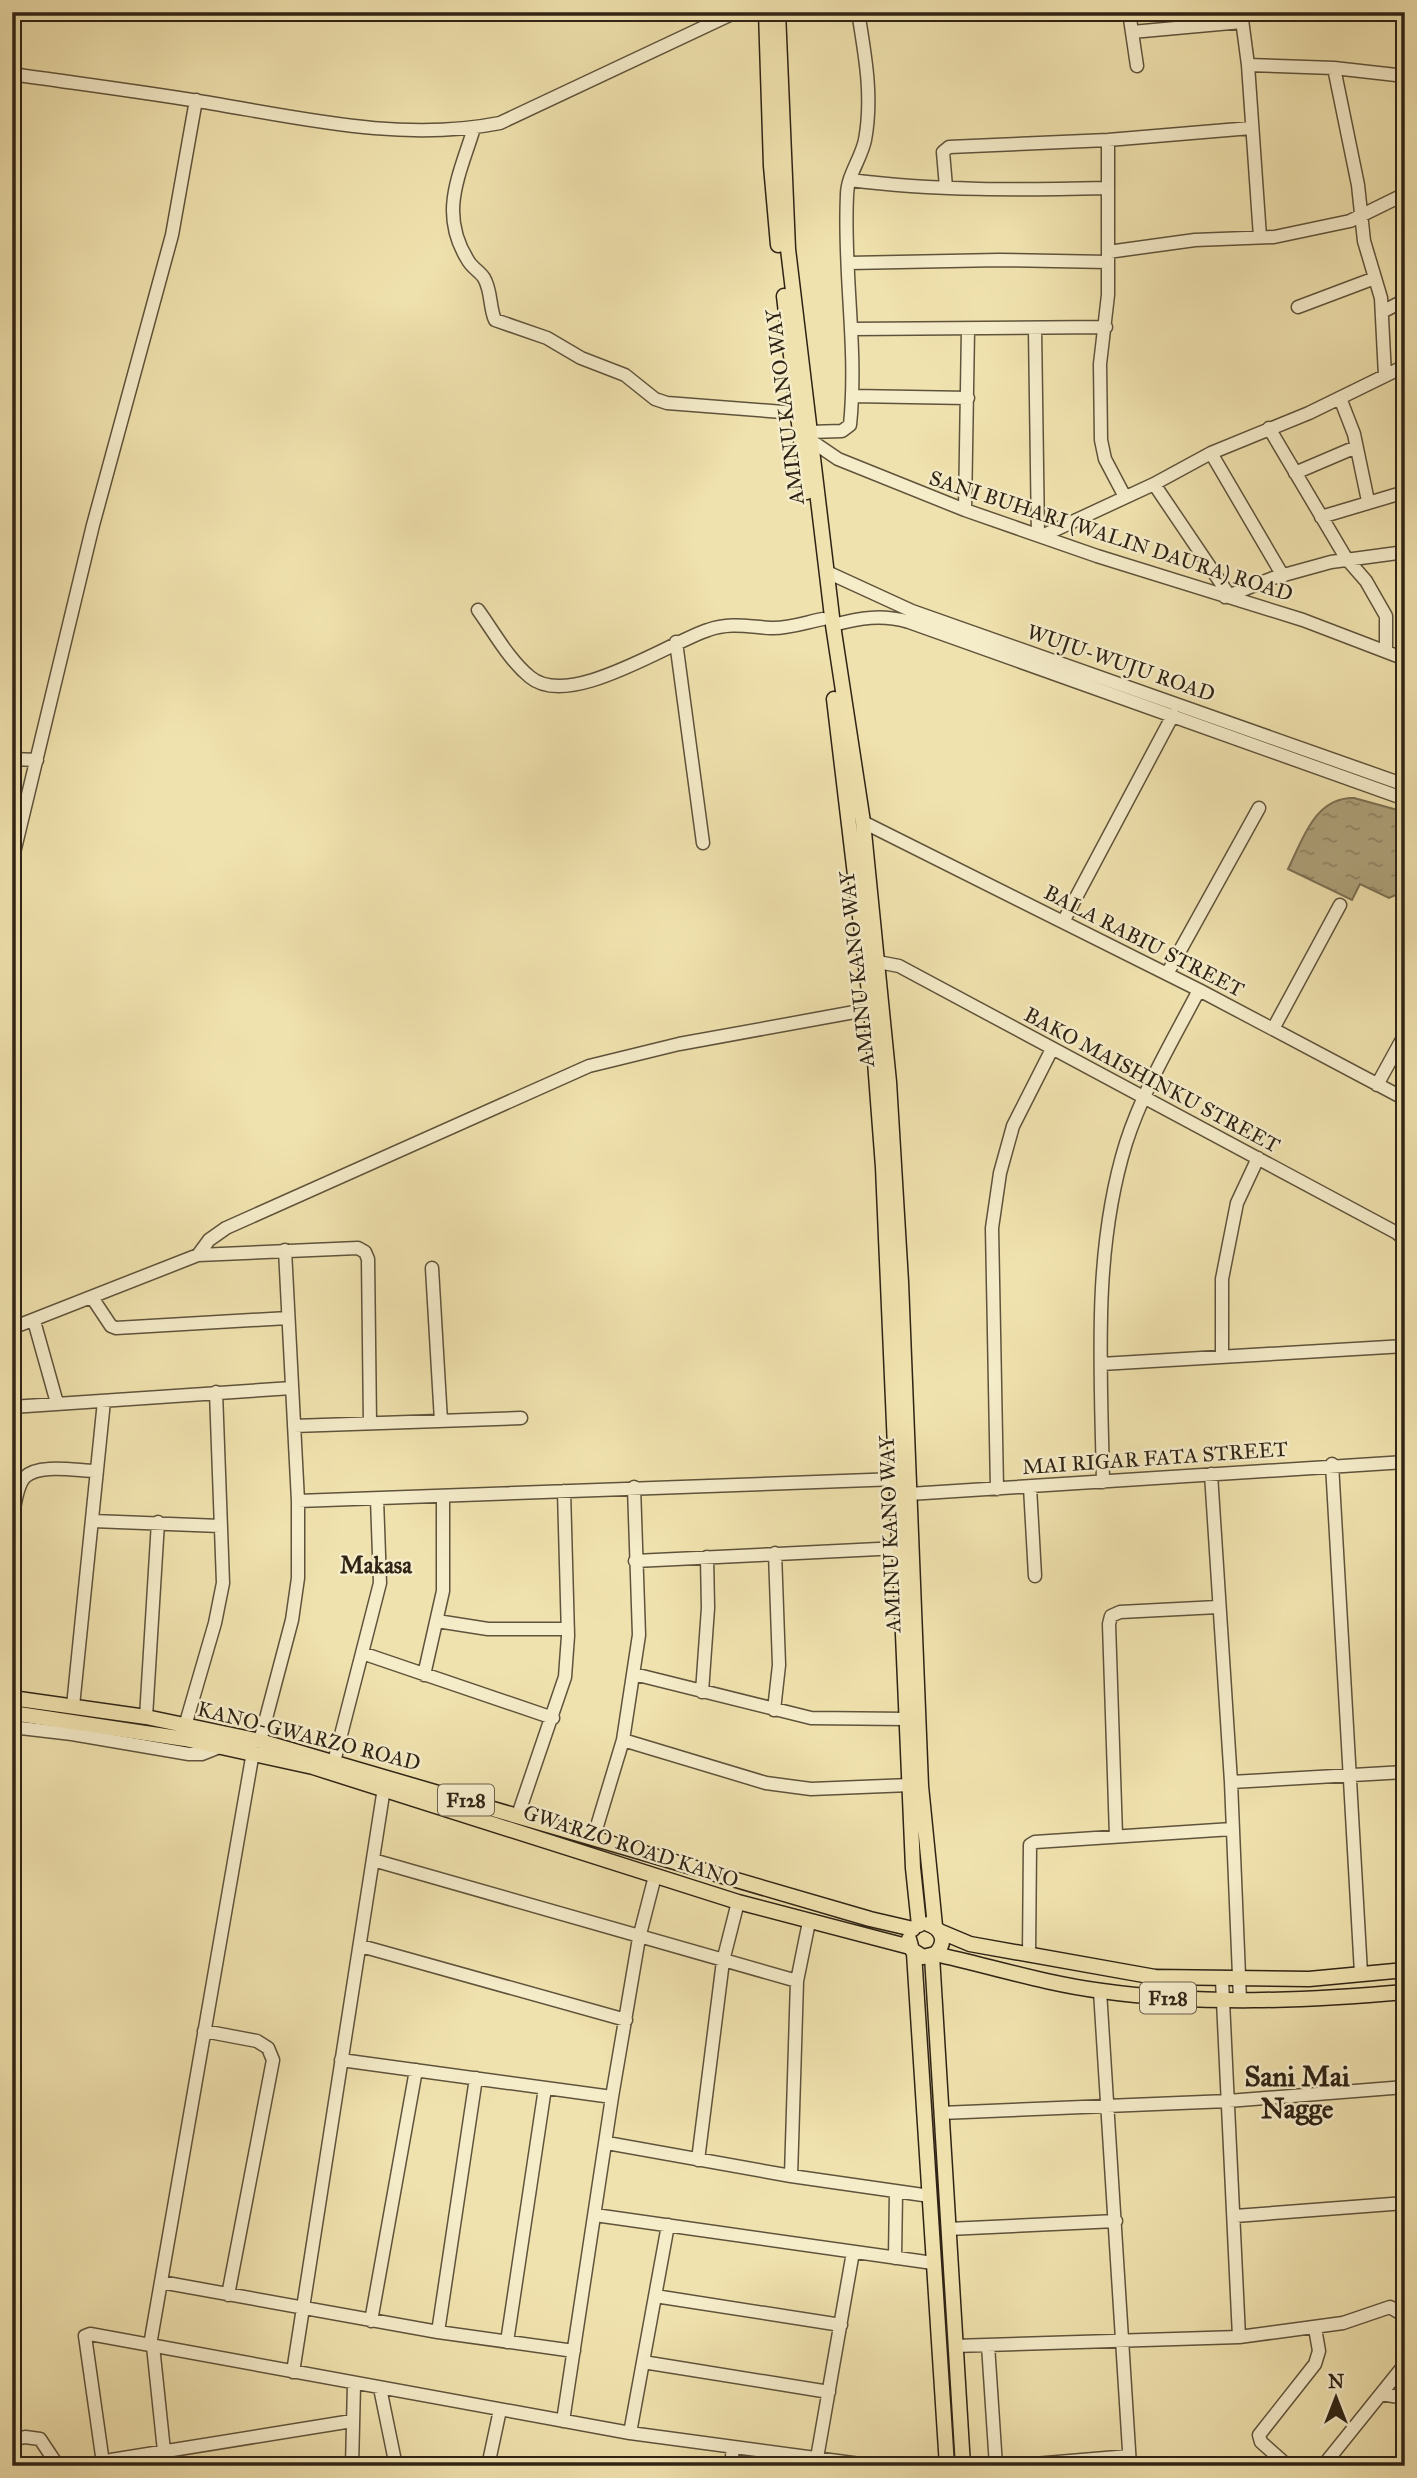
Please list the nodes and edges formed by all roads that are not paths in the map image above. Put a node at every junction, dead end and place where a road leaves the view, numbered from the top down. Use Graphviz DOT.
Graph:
graph roads {
  1 [pos="736,12"];
  2 [pos="797,12"];
  3 [pos="858,12"];
  4 [pos="1129,12"];
  5 [pos="773,13"];
  6 [pos="1241,17"];
  7 [pos="1132,32"];
  8 [pos="1248,65"];
  9 [pos="1137,66"];
  10 [pos="1334,68"];
  11 [pos="12,74"];
  12 [pos="1405,76"];
  13 [pos="196,100"];
  14 [pos="474,128"];
  15 [pos="1251,128"];
  16 [pos="1108,140"];
  17 [pos="850,180"];
  18 [pos="946,187"];
  19 [pos="1107,188"];
  20 [pos="1405,194"];
  21 [pos="1361,216"];
  22 [pos="1260,237"];
  23 [pos="1108,257"];
  24 [pos="849,263"];
  25 [pos="1375,278"];
  26 [pos="1405,300"];
  27 [pos="1298,307"];
  28 [pos="1382,312"];
  29 [pos="1106,327"];
  30 [pos="851,329"];
  31 [pos="968,329"];
  32 [pos="1035,329"];
  33 [pos="1405,366"];
  34 [pos="1385,376"];
  35 [pos="853,396"];
  36 [pos="968,398"];
  37 [pos="1340,398"];
  38 [pos="796,413"];
  39 [pos="1269,428"];
  40 [pos="809,436"];
  41 [pos="1356,447"];
  42 [pos="1211,453"];
  43 [pos="1294,473"];
  44 [pos="1154,484"];
  45 [pos="1405,492"];
  46 [pos="1125,497"];
  47 [pos="1368,501"];
  48 [pos="965,510"];
  49 [pos="1321,517"];
  50 [pos="1040,536"];
  51 [pos="1405,552"];
  52 [pos="1346,558"];
  53 [pos="827,572"];
  54 [pos="1283,576"];
  55 [pos="1227,596"];
  56 [pos="478,610"];
  57 [pos="828,622"];
  58 [pos="676,642"];
  59 [pos="1387,651"];
  60 [pos="1405,659"];
  61 [pos="1174,715"];
  62 [pos="12,759"];
  63 [pos="37,760"];
  64 [pos="1405,785"];
  65 [pos="1405,799"];
  66 [pos="1259,808"];
  67 [pos="863,822"];
  68 [pos="703,843"];
  69 [pos="12,861"];
  70 [pos="1340,905"];
  71 [pos="1063,922"];
  72 [pos="878,962"];
  73 [pos="1167,974"];
  74 [pos="1199,989"];
  75 [pos="871,1009"];
  76 [pos="1273,1029"];
  77 [pos="1405,1034"];
  78 [pos="878,1036"];
  79 [pos="1052,1049"];
  80 [pos="1377,1085"];
  81 [pos="1144,1097"];
  82 [pos="1405,1099"];
  83 [pos="1258,1158"];
  84 [pos="1405,1240"];
  85 [pos="285,1250"];
  86 [pos="198,1255"];
  87 [pos="432,1268"];
  88 [pos="93,1299"];
  89 [pos="288,1318"];
  90 [pos="34,1321"];
  91 [pos="12,1328"];
  92 [pos="1405,1346"];
  93 [pos="1222,1357"];
  94 [pos="1101,1364"];
  95 [pos="292,1388"];
  96 [pos="216,1392"];
  97 [pos="103,1401"];
  98 [pos="57,1404"];
  99 [pos="12,1407"];
  100 [pos="521,1418"];
  101 [pos="441,1421"];
  102 [pos="370,1423"];
  103 [pos="294,1426"];
  104 [pos="901,1449"];
  105 [pos="1405,1462"];
  106 [pos="1332,1464"];
  107 [pos="96,1471"];
  108 [pos="1211,1474"];
  109 [pos="897,1479"];
  110 [pos="1103,1482"];
  111 [pos="634,1487"];
  112 [pos="1030,1487"];
  113 [pos="997,1489"];
  114 [pos="564,1491"];
  115 [pos="909,1494"];
  116 [pos="443,1496"];
  117 [pos="377,1499"];
  118 [pos="298,1502"];
  119 [pos="12,1519"];
  120 [pos="93,1521"];
  121 [pos="159,1522"];
  122 [pos="220,1525"];
  123 [pos="899,1548"];
  124 [pos="775,1553"];
  125 [pos="707,1557"];
  126 [pos="635,1561"];
  127 [pos="1035,1576"];
  128 [pos="1218,1607"];
  129 [pos="437,1621"];
  130 [pos="568,1629"];
  131 [pos="910,1638"];
  132 [pos="362,1653"];
  133 [pos="634,1674"];
  134 [pos="424,1675"];
  135 [pos="702,1692"];
  136 [pos="12,1698"];
  137 [pos="73,1706"];
  138 [pos="774,1710"];
  139 [pos="12,1713"];
  140 [pos="146,1717"];
  141 [pos="553,1718"];
  142 [pos="907,1719"];
  143 [pos="185,1726"];
  144 [pos="12,1727"];
  145 [pos="622,1740"];
  146 [pos="222,1746"];
  147 [pos="256,1746"];
  148 [pos="334,1762"];
  149 [pos="1405,1772"];
  150 [pos="1352,1776"];
  151 [pos="1231,1782"];
  152 [pos="910,1785"];
  153 [pos="384,1788"];
  154 [pos="518,1815"];
  155 [pos="1233,1829"];
  156 [pos="594,1836"];
  157 [pos="1116,1836"];
  158 [pos="373,1860"];
  159 [pos="655,1876"];
  160 [pos="737,1902"];
  161 [pos="809,1922"];
  162 [pos="916,1927"];
  163 [pos="937,1928"];
  164 [pos="639,1938"];
  165 [pos="361,1946"];
  166 [pos="912,1950"];
  167 [pos="934,1955"];
  168 [pos="1029,1955"];
  169 [pos="723,1961"];
  170 [pos="1405,1970"];
  171 [pos="1361,1973"];
  172 [pos="1240,1979"];
  173 [pos="1222,1980"];
  174 [pos="797,1982"];
  175 [pos="1100,1991"];
  176 [pos="1405,1992"];
  177 [pos="1223,1999"];
  178 [pos="1240,2000"];
  179 [pos="626,2021"];
  180 [pos="204,2031"];
  181 [pos="341,2060"];
  182 [pos="416,2070"];
  183 [pos="476,2078"];
  184 [pos="1405,2087"];
  185 [pos="545,2088"];
  186 [pos="612,2097"];
  187 [pos="1228,2101"];
  188 [pos="1106,2105"];
  189 [pos="942,2113"];
  190 [pos="607,2143"];
  191 [pos="698,2160"];
  192 [pos="791,2176"];
  193 [pos="895,2192"];
  194 [pos="930,2196"];
  195 [pos="1405,2203"];
  196 [pos="595,2215"];
  197 [pos="1235,2216"];
  198 [pos="1116,2221"];
  199 [pos="668,2225"];
  200 [pos="948,2229"];
  201 [pos="853,2252"];
  202 [pos="895,2258"];
  203 [pos="933,2263"];
  204 [pos="160,2283"];
  205 [pos="228,2295"];
  206 [pos="655,2296"];
  207 [pos="304,2309"];
  208 [pos="1405,2316"];
  209 [pos="371,2321"];
  210 [pos="841,2325"];
  211 [pos="1315,2328"];
  212 [pos="438,2332"];
  213 [pos="1239,2337"];
  214 [pos="1123,2341"];
  215 [pos="507,2342"];
  216 [pos="988,2345"];
  217 [pos="151,2346"];
  218 [pos="955,2347"];
  219 [pos="573,2351"];
  220 [pos="643,2362"];
  221 [pos="1405,2364"];
  222 [pos="293,2372"];
  223 [pos="354,2384"];
  224 [pos="380,2388"];
  225 [pos="829,2392"];
  226 [pos="1381,2394"];
  227 [pos="1405,2398"];
  228 [pos="500,2410"];
  229 [pos="352,2421"];
  230 [pos="563,2421"];
  231 [pos="630,2433"];
  232 [pos="12,2441"];
  233 [pos="733,2447"];
  234 [pos="163,2451"];
  235 [pos="817,2458"];
  236 [pos="1129,2461"];
  237 [pos="105,2464"];
  238 [pos="58,2466"];
  239 [pos="352,2466"];
  240 [pos="396,2466"];
  241 [pos="488,2466"];
  242 [pos="731,2466"];
  243 [pos="875,2466"];
  244 [pos="947,2466"];
  245 [pos="963,2466"];
  246 [pos="996,2466"];
  247 [pos="1010,2466"];
  248 [pos="1287,2466"];
  249 [pos="1323,2466"];
  1 -- 14 [label="street"];
  2 -- 5 [label="street"];
  3 -- 17 [label="street"];
  4 -- 7 [label="street"];
  5 -- 38 [label="main road, AMINU KANO WAY"];
  5 -- 40 [label="main road, AMINU KANO WAY"];
  6 -- 7 [label="street"];
  6 -- 8 [label="street"];
  7 -- 9 [label="street"];
  8 -- 10 [label="street"];
  8 -- 15 [label="street"];
  10 -- 12 [label="street"];
  10 -- 21 [label="street"];
  11 -- 13 [label="street"];
  13 -- 14 [label="street"];
  13 -- 63 [label="street"];
  14 -- 38 [label="street"];
  15 -- 16 [label="street"];
  15 -- 22 [label="street"];
  16 -- 18 [label="street"];
  16 -- 19 [label="street"];
  17 -- 18 [label="street"];
  17 -- 24 [label="street"];
  18 -- 19 [label="street"];
  19 -- 23 [label="street"];
  20 -- 21 [label="street"];
  21 -- 22 [label="street"];
  21 -- 25 [label="street"];
  22 -- 23 [label="street"];
  23 -- 24 [label="street"];
  23 -- 29 [label="street"];
  24 -- 30 [label="street"];
  25 -- 27 [label="street"];
  25 -- 28 [label="street"];
  26 -- 28 [label="street"];
  28 -- 34 [label="street"];
  29 -- 32 [label="street"];
  29 -- 46 [label="street"];
  30 -- 31 [label="street"];
  30 -- 35 [label="street"];
  31 -- 32 [label="street"];
  31 -- 36 [label="street"];
  32 -- 50 [label="street"];
  33 -- 34 [label="street"];
  34 -- 37 [label="street"];
  35 -- 36 [label="street"];
  35 -- 40 [label="street"];
  36 -- 48 [label="street"];
  37 -- 39 [label="street"];
  37 -- 41 [label="street"];
  38 -- 57 [label="main road, AMINU KANO WAY"];
  39 -- 42 [label="street"];
  39 -- 43 [label="street"];
  40 -- 48 [label="street, SANI BUHARI (WALIN DAURA) ROAD"];
  40 -- 53 [label="main road, AMINU KANO WAY"];
  41 -- 43 [label="street"];
  41 -- 47 [label="street"];
  42 -- 44 [label="street"];
  42 -- 54 [label="street"];
  43 -- 49 [label="street"];
  44 -- 46 [label="street"];
  44 -- 55 [label="street"];
  45 -- 47 [label="street"];
  46 -- 50 [label="street"];
  47 -- 49 [label="street"];
  48 -- 50 [label="street, SANI BUHARI (WALIN DAURA) ROAD"];
  49 -- 52 [label="street"];
  50 -- 55 [label="street, SANI BUHARI (WALIN DAURA) ROAD"];
  51 -- 52 [label="street"];
  52 -- 54 [label="street"];
  52 -- 59 [label="street"];
  53 -- 57 [label="main road, AMINU KANO WAY"];
  53 -- 64 [label="street, WUJU-WUJU ROAD"];
  54 -- 55 [label="street"];
  55 -- 59 [label="street, SANI BUHARI (WALIN DAURA) ROAD"];
  56 -- 58 [label="street, WUJU-WUJU ROAD"];
  57 -- 58 [label="street, WUJU-WUJU ROAD"];
  57 -- 61 [label="street, WUJU-WUJU ROAD"];
  57 -- 67 [label="main road, AMINU KANO WAY"];
  57 -- 75 [label="main road, AMINU KANO WAY"];
  58 -- 68 [label="street"];
  59 -- 60 [label="street, SANI BUHARI (WALIN DAURA) ROAD"];
  61 -- 65 [label="street, WUJU-WUJU ROAD"];
  61 -- 71 [label="street"];
  62 -- 63 [label="street"];
  63 -- 69 [label="street"];
  66 -- 73 [label="street"];
  67 -- 71 [label="street, BALA RABIU STREET"];
  67 -- 72 [label="main road, AMINU KANO WAY"];
  70 -- 76 [label="street"];
  71 -- 73 [label="street, BALA RABIU STREET"];
  72 -- 78 [label="main road, AMINU KANO WAY"];
  72 -- 79 [label="street, BAKO MAISHINKU STREET"];
  73 -- 74 [label="street, BALA RABIU STREET"];
  74 -- 76 [label="street, BALA RABIU STREET"];
  74 -- 81 [label="street"];
  75 -- 78 [label="main road, AMINU KANO WAY"];
  75 -- 86 [label="street"];
  76 -- 80 [label="street, BALA RABIU STREET"];
  77 -- 80 [label="street"];
  78 -- 104 [label="main road, AMINU KANO WAY"];
  79 -- 81 [label="street, BAKO MAISHINKU STREET"];
  79 -- 113 [label="street"];
  80 -- 82 [label="street, BALA RABIU STREET"];
  81 -- 83 [label="street, BAKO MAISHINKU STREET"];
  81 -- 94 [label="street"];
  83 -- 84 [label="street, BAKO MAISHINKU STREET"];
  83 -- 93 [label="street"];
  85 -- 86 [label="street"];
  85 -- 89 [label="street"];
  85 -- 102 [label="street"];
  86 -- 88 [label="street"];
  87 -- 101 [label="street"];
  88 -- 89 [label="street"];
  88 -- 90 [label="street"];
  89 -- 95 [label="street"];
  90 -- 91 [label="street"];
  90 -- 98 [label="street"];
  92 -- 93 [label="street"];
  93 -- 94 [label="street"];
  94 -- 110 [label="street"];
  95 -- 96 [label="street"];
  95 -- 103 [label="street"];
  96 -- 97 [label="street"];
  96 -- 122 [label="street"];
  97 -- 98 [label="street"];
  97 -- 107 [label="street"];
  98 -- 99 [label="street"];
  100 -- 101 [label="street"];
  101 -- 102 [label="street"];
  102 -- 103 [label="street"];
  103 -- 118 [label="street"];
  104 -- 109 [label="main road, AMINU KANO WAY"];
  104 -- 115 [label="main road, AMINU KANO WAY"];
  105 -- 106 [label="street, MAI RIGAR FATA STREET"];
  106 -- 108 [label="street, MAI RIGAR FATA STREET"];
  106 -- 150 [label="street"];
  107 -- 119 [label="street"];
  107 -- 120 [label="street"];
  108 -- 110 [label="street, MAI RIGAR FATA STREET"];
  108 -- 128 [label="street"];
  109 -- 111 [label="street"];
  109 -- 123 [label="main road, AMINU KANO WAY"];
  110 -- 112 [label="street, MAI RIGAR FATA STREET"];
  111 -- 114 [label="street"];
  111 -- 126 [label="street"];
  112 -- 113 [label="street, MAI RIGAR FATA STREET"];
  112 -- 127 [label="street"];
  113 -- 115 [label="street, MAI RIGAR FATA STREET"];
  114 -- 116 [label="street"];
  114 -- 130 [label="street"];
  115 -- 131 [label="main road, AMINU KANO WAY"];
  116 -- 117 [label="street"];
  116 -- 129 [label="street"];
  117 -- 118 [label="street"];
  117 -- 132 [label="street"];
  118 -- 147 [label="street"];
  120 -- 121 [label="street"];
  120 -- 137 [label="street"];
  121 -- 122 [label="street"];
  121 -- 140 [label="street"];
  122 -- 143 [label="street"];
  123 -- 124 [label="street"];
  123 -- 131 [label="main road, AMINU KANO WAY"];
  124 -- 125 [label="street"];
  124 -- 138 [label="street"];
  125 -- 126 [label="street"];
  125 -- 135 [label="street"];
  126 -- 133 [label="street"];
  128 -- 151 [label="street"];
  128 -- 157 [label="street"];
  129 -- 130 [label="street"];
  129 -- 134 [label="street"];
  130 -- 141 [label="street"];
  131 -- 142 [label="main road, AMINU KANO WAY"];
  131 -- 163 [label="main road, AMINU KANO WAY"];
  132 -- 134 [label="street"];
  132 -- 148 [label="street"];
  133 -- 135 [label="street"];
  133 -- 145 [label="street"];
  134 -- 141 [label="street"];
  135 -- 138 [label="street"];
  136 -- 137 [label="main road, KANO-GWARZO ROAD / F128"];
  137 -- 140 [label="main road, KANO-GWARZO ROAD / F128"];
  138 -- 142 [label="street"];
  139 -- 146 [label="main road, GWARZO ROAD KANO / F128"];
  140 -- 143 [label="main road, KANO-GWARZO ROAD / F128"];
  141 -- 154 [label="street"];
  142 -- 152 [label="main road, AMINU KANO WAY"];
  143 -- 147 [label="main road, KANO-GWARZO ROAD / F128"];
  144 -- 146 [label="street"];
  145 -- 152 [label="street"];
  145 -- 156 [label="street"];
  146 -- 147 [label="main road, GWARZO ROAD KANO / F128"];
  147 -- 148 [label="main road, KANO-GWARZO ROAD / F128"];
  147 -- 153 [label="main road, GWARZO ROAD KANO / F128"];
  147 -- 180 [label="street"];
  148 -- 154 [label="main road, KANO-GWARZO ROAD / F128"];
  149 -- 150 [label="street"];
  150 -- 151 [label="street"];
  150 -- 171 [label="street"];
  151 -- 155 [label="street"];
  152 -- 162 [label="main road, AMINU KANO WAY"];
  153 -- 158 [label="street"];
  153 -- 159 [label="main road, GWARZO ROAD KANO / F128"];
  154 -- 156 [label="main road, KANO-GWARZO ROAD / F128"];
  155 -- 157 [label="street"];
  155 -- 172 [label="street"];
  156 -- 162 [label="main road, KANO-GWARZO ROAD / F128"];
  157 -- 168 [label="street"];
  158 -- 164 [label="street"];
  158 -- 165 [label="street"];
  159 -- 160 [label="main road, GWARZO ROAD KANO / F128"];
  159 -- 164 [label="street"];
  160 -- 161 [label="main road, GWARZO ROAD KANO / F128"];
  160 -- 169 [label="street"];
  161 -- 166 [label="main road, GWARZO ROAD KANO / F128"];
  161 -- 174 [label="street"];
  162 -- 163 [label="main road, F128"];
  162 -- 166 [label="main road"];
  163 -- 167 [label="main road"];
  163 -- 168 [label="main road, F128"];
  164 -- 169 [label="street"];
  164 -- 179 [label="street"];
  165 -- 179 [label="street"];
  165 -- 181 [label="street"];
  166 -- 167 [label="main road, F128"];
  166 -- 194 [label="main road"];
  167 -- 175 [label="main road, F128"];
  167 -- 189 [label="main road"];
  168 -- 173 [label="main road, F128"];
  169 -- 174 [label="street"];
  169 -- 191 [label="street"];
  170 -- 171 [label="main road, F128"];
  171 -- 172 [label="main road, F128"];
  172 -- 173 [label="main road, F128"];
  172 -- 178 [label="street"];
  173 -- 177 [label="street"];
  174 -- 192 [label="street"];
  175 -- 177 [label="main road, F128"];
  175 -- 188 [label="street"];
  176 -- 178 [label="main road, F128"];
  177 -- 178 [label="main road, F128"];
  177 -- 187 [label="street"];
  179 -- 186 [label="street"];
  180 -- 204 [label="street"];
  180 -- 205 [label="street"];
  181 -- 182 [label="street"];
  181 -- 207 [label="street"];
  182 -- 183 [label="street"];
  182 -- 209 [label="street"];
  183 -- 185 [label="street"];
  183 -- 212 [label="street"];
  184 -- 187 [label="street"];
  185 -- 186 [label="street"];
  185 -- 215 [label="street"];
  186 -- 190 [label="street"];
  187 -- 188 [label="street"];
  187 -- 197 [label="street"];
  188 -- 189 [label="street"];
  188 -- 198 [label="street"];
  189 -- 200 [label="main road"];
  190 -- 191 [label="street"];
  190 -- 196 [label="street"];
  191 -- 192 [label="street"];
  192 -- 193 [label="street"];
  193 -- 194 [label="street"];
  193 -- 202 [label="street"];
  194 -- 203 [label="main road"];
  195 -- 197 [label="street"];
  196 -- 199 [label="street"];
  196 -- 219 [label="street"];
  197 -- 213 [label="street"];
  198 -- 200 [label="street"];
  198 -- 214 [label="street"];
  199 -- 201 [label="street"];
  199 -- 206 [label="street"];
  200 -- 218 [label="main road"];
  201 -- 202 [label="street"];
  201 -- 210 [label="street"];
  202 -- 203 [label="street"];
  203 -- 244 [label="main road"];
  204 -- 205 [label="street"];
  204 -- 217 [label="street"];
  205 -- 207 [label="street"];
  206 -- 210 [label="street"];
  206 -- 220 [label="street"];
  207 -- 209 [label="street"];
  207 -- 222 [label="street"];
  208 -- 211 [label="street"];
  209 -- 212 [label="street"];
  210 -- 225 [label="street"];
  211 -- 213 [label="street"];
  211 -- 248 [label="street"];
  212 -- 215 [label="street"];
  213 -- 214 [label="street"];
  214 -- 216 [label="street"];
  214 -- 236 [label="street"];
  215 -- 219 [label="street"];
  216 -- 218 [label="street"];
  216 -- 246 [label="street"];
  217 -- 222 [label="street"];
  217 -- 234 [label="street"];
  217 -- 237 [label="street"];
  218 -- 245 [label="main road"];
  219 -- 230 [label="street"];
  220 -- 225 [label="street"];
  220 -- 231 [label="street"];
  221 -- 226 [label="street"];
  222 -- 223 [label="street"];
  223 -- 224 [label="street"];
  223 -- 229 [label="street"];
  224 -- 228 [label="street"];
  224 -- 240 [label="street"];
  225 -- 235 [label="street"];
  226 -- 227 [label="street"];
  226 -- 249 [label="street"];
  228 -- 230 [label="street"];
  228 -- 241 [label="street"];
  229 -- 234 [label="street"];
  229 -- 239 [label="street"];
  230 -- 231 [label="street"];
  231 -- 233 [label="street"];
  232 -- 238 [label="street"];
  233 -- 235 [label="street"];
  233 -- 242 [label="street"];
  234 -- 237 [label="street"];
  235 -- 243 [label="street"];
  236 -- 247 [label="street"];
}
